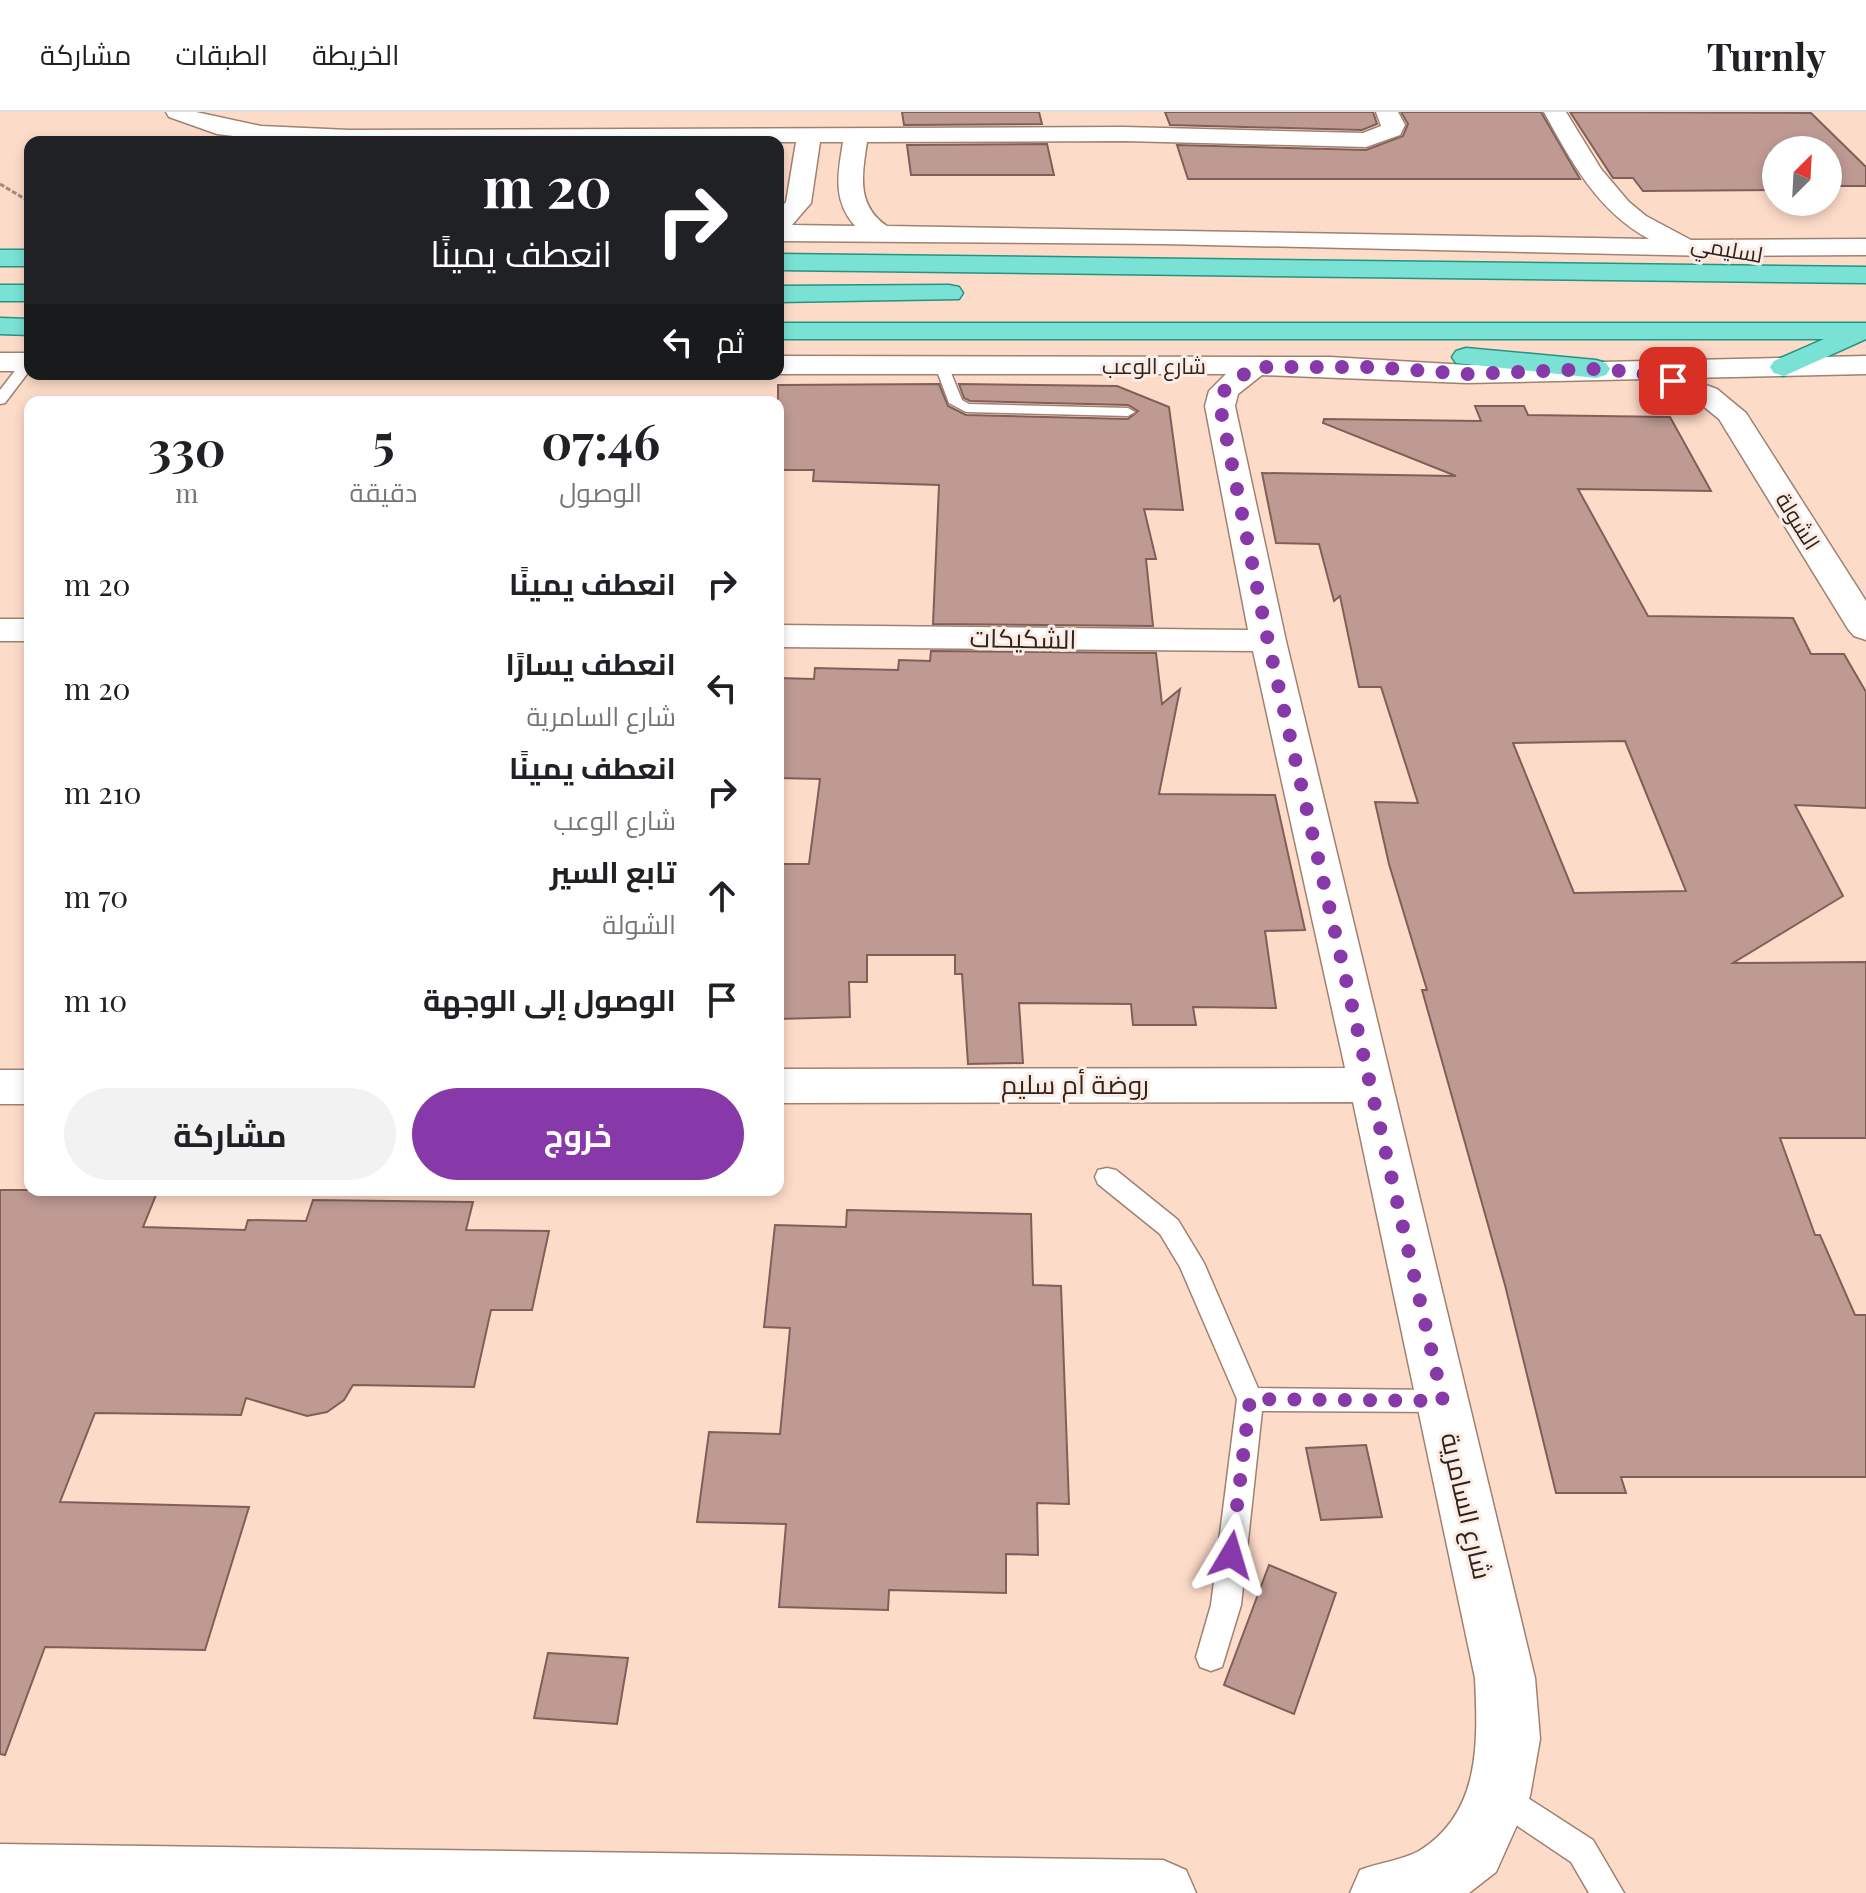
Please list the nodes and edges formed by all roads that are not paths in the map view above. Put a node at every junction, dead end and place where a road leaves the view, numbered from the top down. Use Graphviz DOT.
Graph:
graph roads {
  1 [pos="177,112"];
  2 [pos="832,112"];
  3 [pos="1387,112"];
  4 [pos="1555,112"];
  5 [pos="1122,123"];
  6 [pos="335,136"];
  7 [pos="784,137"];
  8 [pos="820,137"];
  9 [pos="856,137"];
  10 [pos="1603,192"];
  11 [pos="784,219"];
  12 [pos="784,233"];
  13 [pos="881,234"];
  14 [pos="1568,246"];
  15 [pos="1866,247"];
  16 [pos="1713,248"];
  17 [pos="0,258"];
  18 [pos="24,258"];
  19 [pos="784,262"];
  20 [pos="1330,268"];
  21 [pos="1866,272"];
  22 [pos="1104,292"];
  23 [pos="0,293"];
  24 [pos="24,293"];
  25 [pos="980,293"];
  26 [pos="784,294"];
  27 [pos="0,326"];
  28 [pos="24,327"];
  29 [pos="784,331"];
  30 [pos="1866,331"];
  31 [pos="1196,332"];
  32 [pos="0,362"];
  33 [pos="24,362"];
  34 [pos="784,365"];
  35 [pos="1866,365"];
  36 [pos="942,366"];
  37 [pos="1143,366"];
  38 [pos="1253,367"];
  39 [pos="1784,367"];
  40 [pos="1596,369"];
  41 [pos="24,370"];
  42 [pos="0,400"];
  43 [pos="1220,406"];
  44 [pos="1128,412"];
  45 [pos="1731,413"];
  46 [pos="1866,629"];
  47 [pos="0,630"];
  48 [pos="24,630"];
  49 [pos="784,636"];
  50 [pos="1268,641"];
  51 [pos="1372,1085"];
  52 [pos="784,1086"];
  53 [pos="0,1087"];
  54 [pos="24,1087"];
  55 [pos="1107,1177"];
  56 [pos="1250,1399"];
  57 [pos="1443,1401"];
  58 [pos="1211,1657"];
  59 [pos="1499,1796"];
  60 [pos="0,1876"];
  61 [pos="1037,1892"];
  62 [pos="1163,1893"];
  63 [pos="1383,1893"];
  64 [pos="1608,1893"];
  1 -- 6 [label="street"];
  2 -- 8 [label="street"];
  3 -- 5 [label="street"];
  4 -- 10 [label="street, لسليمي"];
  5 -- 9 [label="street"];
  7 -- 8 [label="street"];
  8 -- 9 [label="street"];
  8 -- 11 [label="street"];
  9 -- 13 [label="street"];
  10 -- 14 [label="street"];
  10 -- 16 [label="street, لسليمي"];
  12 -- 13 [label="street"];
  13 -- 14 [label="street"];
  14 -- 16 [label="street"];
  15 -- 16 [label="street"];
  16 -- 21 [label="street, لسليمي"];
  17 -- 18 [label="main road"];
  19 -- 20 [label="main road"];
  20 -- 21 [label="main road"];
  20 -- 22 [label="main road"];
  23 -- 24 [label="main road"];
  25 -- 26 [label="main road"];
  27 -- 28 [label="main road"];
  29 -- 31 [label="main road, شارع الوعب"];
  30 -- 31 [label="main road, شارع الوعب"];
  30 -- 39 [label="main road"];
  31 -- 40 [label="main road"];
  32 -- 33 [label="street"];
  34 -- 36 [label="street, شارع الوعب"];
  35 -- 39 [label="street, شارع الوعب"];
  36 -- 37 [label="street, شارع الوعب"];
  36 -- 44 [label="lane"];
  37 -- 38 [label="street, شارع الوعب"];
  37 -- 43 [label="street"];
  38 -- 40 [label="street, شارع الوعب"];
  38 -- 43 [label="street"];
  39 -- 40 [label="street, شارع الوعب"];
  39 -- 45 [label="street"];
  40 -- 45 [label="street, الشولة"];
  41 -- 42 [label="lane"];
  43 -- 50 [label="street, شارع السامرية"];
  45 -- 46 [label="street, الشولة"];
  47 -- 48 [label="street"];
  49 -- 50 [label="street, الشكيكات"];
  50 -- 51 [label="street, شارع السامرية"];
  51 -- 52 [label="street, روضة أم سليم"];
  51 -- 57 [label="street, شارع السامرية"];
  53 -- 54 [label="street"];
  55 -- 56 [label="lane"];
  56 -- 57 [label="lane"];
  56 -- 58 [label="lane"];
  57 -- 59 [label="street, شارع السامرية"];
  59 -- 63 [label="street, شارع السامرية"];
  59 -- 64 [label="lane"];
  60 -- 61 [label="street"];
  61 -- 62 [label="street"];
}
